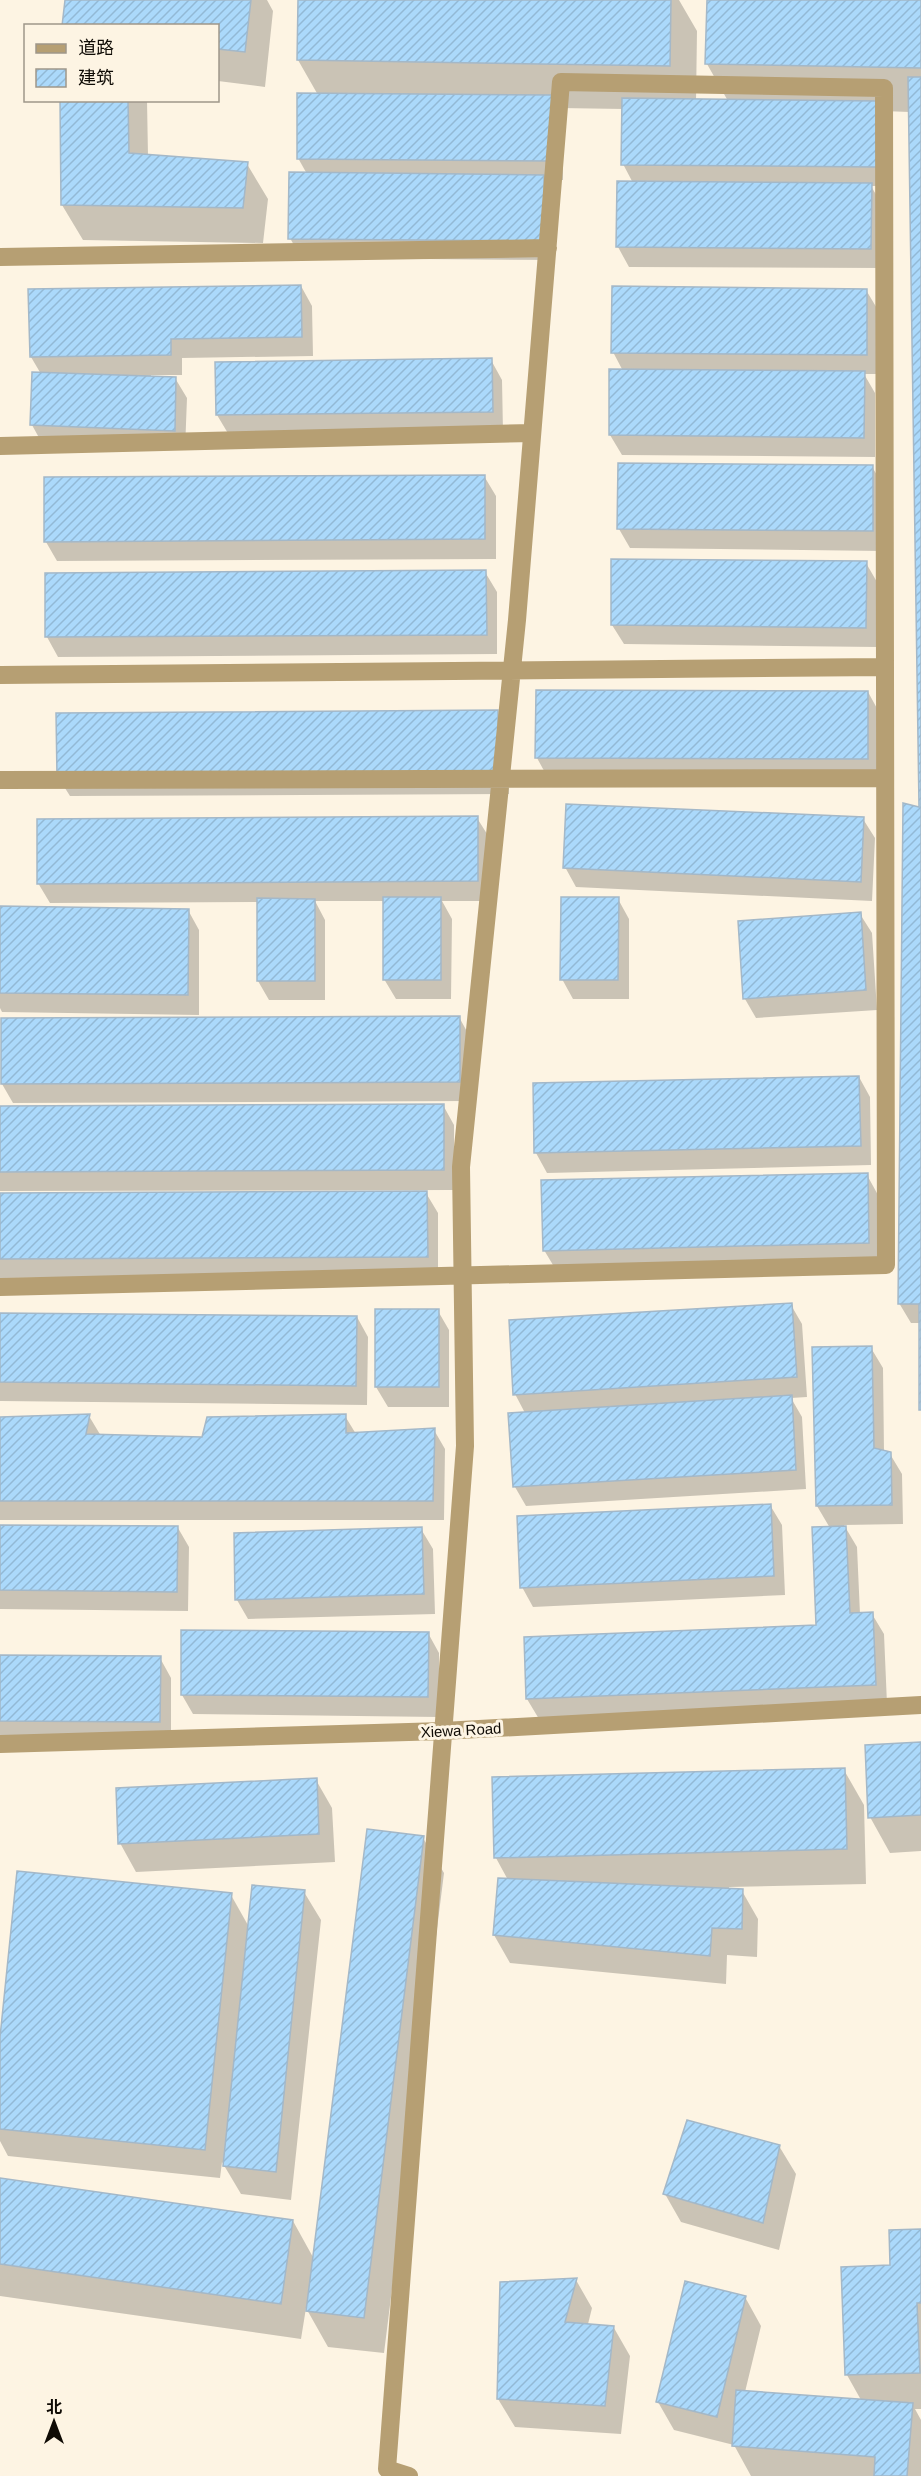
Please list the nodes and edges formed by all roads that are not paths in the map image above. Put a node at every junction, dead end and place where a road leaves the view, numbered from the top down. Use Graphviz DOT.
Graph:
graph roads {
  1 [pos="548,248"];
  2 [pos="0,257"];
  3 [pos="532,433"];
  4 [pos="0,446"];
  5 [pos="885,667"];
  6 [pos="512,669"];
  7 [pos="0,675"];
  8 [pos="501,778"];
  9 [pos="885,778"];
  10 [pos="0,780"];
  11 [pos="462,1274"];
  12 [pos="0,1287"];
  13 [pos="921,1705"];
  14 [pos="443,1731"];
  15 [pos="0,1744"];
  16 [pos="409,2476"];
  1 -- 2 [label="street"];
  1 -- 3 [label="street"];
  1 -- 5 [label="street"];
  3 -- 4 [label="street"];
  3 -- 6 [label="street"];
  5 -- 6 [label="street"];
  5 -- 9 [label="street"];
  6 -- 7 [label="street"];
  6 -- 8 [label="street"];
  8 -- 9 [label="street"];
  8 -- 10 [label="street"];
  8 -- 11 [label="street"];
  9 -- 11 [label="street"];
  11 -- 12 [label="street"];
  11 -- 14 [label="street"];
  13 -- 14 [label="street, Xiewa Road"];
  14 -- 15 [label="street, Xiewa Road"];
  14 -- 16 [label="street"];
}
